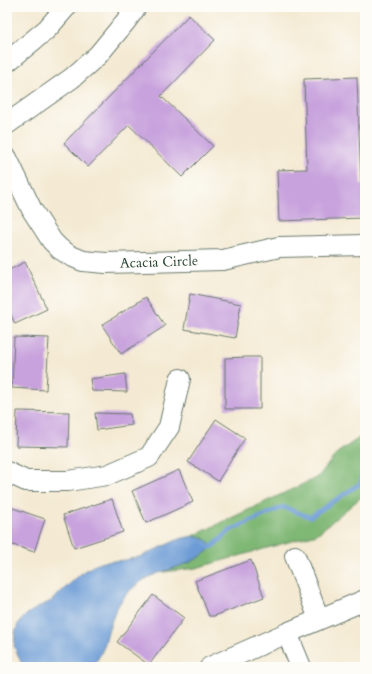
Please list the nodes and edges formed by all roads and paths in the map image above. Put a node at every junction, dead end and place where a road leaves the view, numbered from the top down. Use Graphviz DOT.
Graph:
graph roads {
  1 [pos="66,7"];
  2 [pos="136,7"];
  3 [pos="7,62"];
  4 [pos="7,124"];
  5 [pos="7,158"];
  6 [pos="365,245"];
  7 [pos="180,379"];
  8 [pos="7,472"];
  9 [pos="295,556"];
  10 [pos="365,600"];
  11 [pos="319,619"];
  12 [pos="287,633"];
  13 [pos="210,667"];
  14 [pos="301,667"];
  1 -- 3 [label="street"];
  2 -- 4 [label="street"];
  5 -- 6 [label="street, Acacia Circle"];
  7 -- 8 [label="street"];
  9 -- 11 [label="street"];
  10 -- 11 [label="street"];
  11 -- 12 [label="street"];
  12 -- 13 [label="street"];
  12 -- 14 [label="street"];
}
